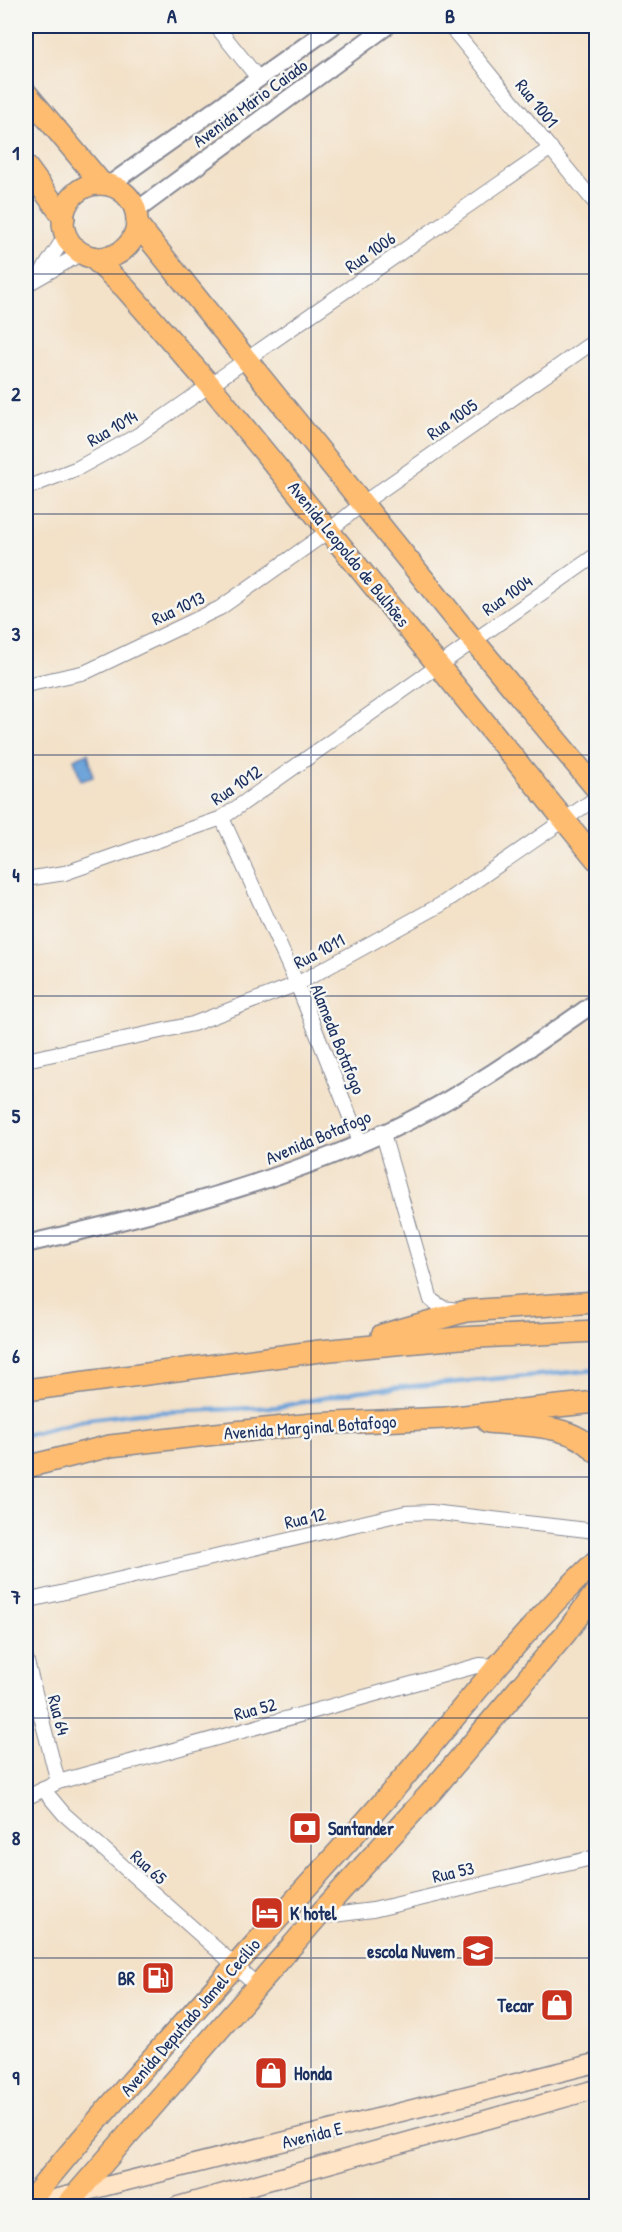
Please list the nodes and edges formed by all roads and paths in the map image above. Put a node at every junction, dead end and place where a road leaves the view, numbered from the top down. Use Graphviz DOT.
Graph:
graph roads {
  1 [pos="216,26"];
  2 [pos="333,26"];
  3 [pos="387,26"];
  4 [pos="450,26"];
  5 [pos="258,78"];
  6 [pos="26,93"];
  7 [pos="550,148"];
  8 [pos="26,166"];
  9 [pos="105,184"];
  10 [pos="597,204"];
  11 [pos="136,218"];
  12 [pos="65,226"];
  13 [pos="87,255"];
  14 [pos="39,277"];
  15 [pos="26,285"];
  16 [pos="597,340"];
  17 [pos="248,359"];
  18 [pos="209,384"];
  19 [pos="26,488"];
  20 [pos="363,503"];
  21 [pos="330,530"];
  22 [pos="597,555"];
  23 [pos="475,642"];
  24 [pos="439,664"];
  25 [pos="26,685"];
  26 [pos="597,788"];
  27 [pos="597,798"];
  28 [pos="222,818"];
  29 [pos="565,822"];
  30 [pos="597,859"];
  31 [pos="26,879"];
  32 [pos="297,984"];
  33 [pos="597,1002"];
  34 [pos="26,1060"];
  35 [pos="382,1131"];
  36 [pos="360,1142"];
  37 [pos="26,1244"];
  38 [pos="597,1302"];
  39 [pos="466,1311"];
  40 [pos="597,1331"];
  41 [pos="320,1351"];
  42 [pos="26,1390"];
  43 [pos="597,1402"];
  44 [pos="445,1418"];
  45 [pos="597,1452"];
  46 [pos="26,1467"];
  47 [pos="597,1531"];
  48 [pos="597,1550"];
  49 [pos="591,1567"];
  50 [pos="597,1592"];
  51 [pos="26,1601"];
  52 [pos="597,1612"];
  53 [pos="565,1634"];
  54 [pos="26,1658"];
  55 [pos="498,1666"];
  56 [pos="58,1782"];
  57 [pos="44,1789"];
  58 [pos="26,1798"];
  59 [pos="597,1857"];
  60 [pos="317,1917"];
  61 [pos="234,1966"];
  62 [pos="257,1985"];
  63 [pos="597,2063"];
  64 [pos="597,2089"];
  65 [pos="72,2200"];
  66 [pos="26,2206"];
  67 [pos="178,2206"];
  1 -- 5 [label="street"];
  2 -- 5 [label="street, Avenida Mário Caiado"];
  3 -- 11 [label="street, Avenida Mário Caiado"];
  4 -- 7 [label="street, Rua 1001"];
  5 -- 9 [label="street, Avenida Mário Caiado"];
  6 -- 9 [label="main road"];
  7 -- 10 [label="street, Rua 1001"];
  7 -- 17 [label="street, Rua 1006"];
  8 -- 12 [label="main road"];
  9 -- 11 [label="main road"];
  9 -- 12 [label="main road"];
  11 -- 13 [label="main road"];
  11 -- 17 [label="main road"];
  12 -- 13 [label="main road"];
  12 -- 14 [label="street"];
  13 -- 14 [label="street"];
  13 -- 18 [label="main road, Avenida Leopoldo de Bulhões"];
  14 -- 15 [label="street"];
  16 -- 20 [label="street, Rua 1005"];
  17 -- 18 [label="street, Rua 1006"];
  17 -- 20 [label="main road"];
  18 -- 19 [label="street, Rua 1014"];
  18 -- 21 [label="main road, Avenida Leopoldo de Bulhões"];
  20 -- 21 [label="street, Rua 1005"];
  20 -- 23 [label="main road"];
  21 -- 24 [label="main road, Avenida Leopoldo de Bulhões"];
  21 -- 25 [label="street, Rua 1013"];
  22 -- 23 [label="street, Rua 1004"];
  23 -- 24 [label="street, Rua 1004"];
  23 -- 26 [label="main road"];
  24 -- 28 [label="street, Rua 1012"];
  24 -- 29 [label="main road, Avenida Leopoldo de Bulhões"];
  27 -- 29 [label="street, Rua 1011"];
  28 -- 31 [label="street, Rua 1012"];
  28 -- 32 [label="street, Alameda Botafogo"];
  29 -- 30 [label="main road, Avenida Leopoldo de Bulhões"];
  29 -- 32 [label="street, Rua 1011"];
  32 -- 34 [label="street, Rua 1011"];
  32 -- 36 [label="street, Alameda Botafogo"];
  33 -- 35 [label="street, Avenida Botafogo"];
  35 -- 36 [label="street, Avenida Botafogo"];
  35 -- 39 [label="street"];
  36 -- 37 [label="street, Avenida Botafogo"];
  38 -- 39 [label="main road"];
  39 -- 41 [label="main road"];
  40 -- 41 [label="main road"];
  41 -- 42 [label="main road"];
  43 -- 44 [label="main road, Avenida Marginal Botafogo"];
  44 -- 45 [label="main road"];
  44 -- 46 [label="main road, Avenida Marginal Botafogo"];
  47 -- 51 [label="street, Rua 12"];
  48 -- 49 [label="main road, Avenida Deputado Jamel Cecílio"];
  49 -- 55 [label="main road, Avenida Deputado Jamel Cecílio"];
  50 -- 53 [label="main road, Avenida Deputado Jamel Cecílio"];
  52 -- 53 [label="main road"];
  53 -- 60 [label="main road, Avenida Deputado Jamel Cecílio"];
  54 -- 56 [label="street, Rua 64"];
  55 -- 56 [label="street, Rua 52"];
  55 -- 61 [label="main road, Avenida Deputado Jamel Cecílio"];
  56 -- 57 [label="street, Rua 52"];
  57 -- 58 [label="street, Rua 52"];
  57 -- 61 [label="street, Rua 65"];
  59 -- 60 [label="street, Rua 53"];
  60 -- 62 [label="main road, Avenida Deputado Jamel Cecílio"];
  61 -- 62 [label="street, Rua 65"];
  61 -- 66 [label="main road, Avenida Deputado Jamel Cecílio"];
  62 -- 65 [label="main road, Avenida Deputado Jamel Cecílio"];
  63 -- 65 [label="main road, Avenida E"];
  64 -- 67 [label="main road, Avenida E"];
  65 -- 66 [label="main road, Avenida E"];
}
